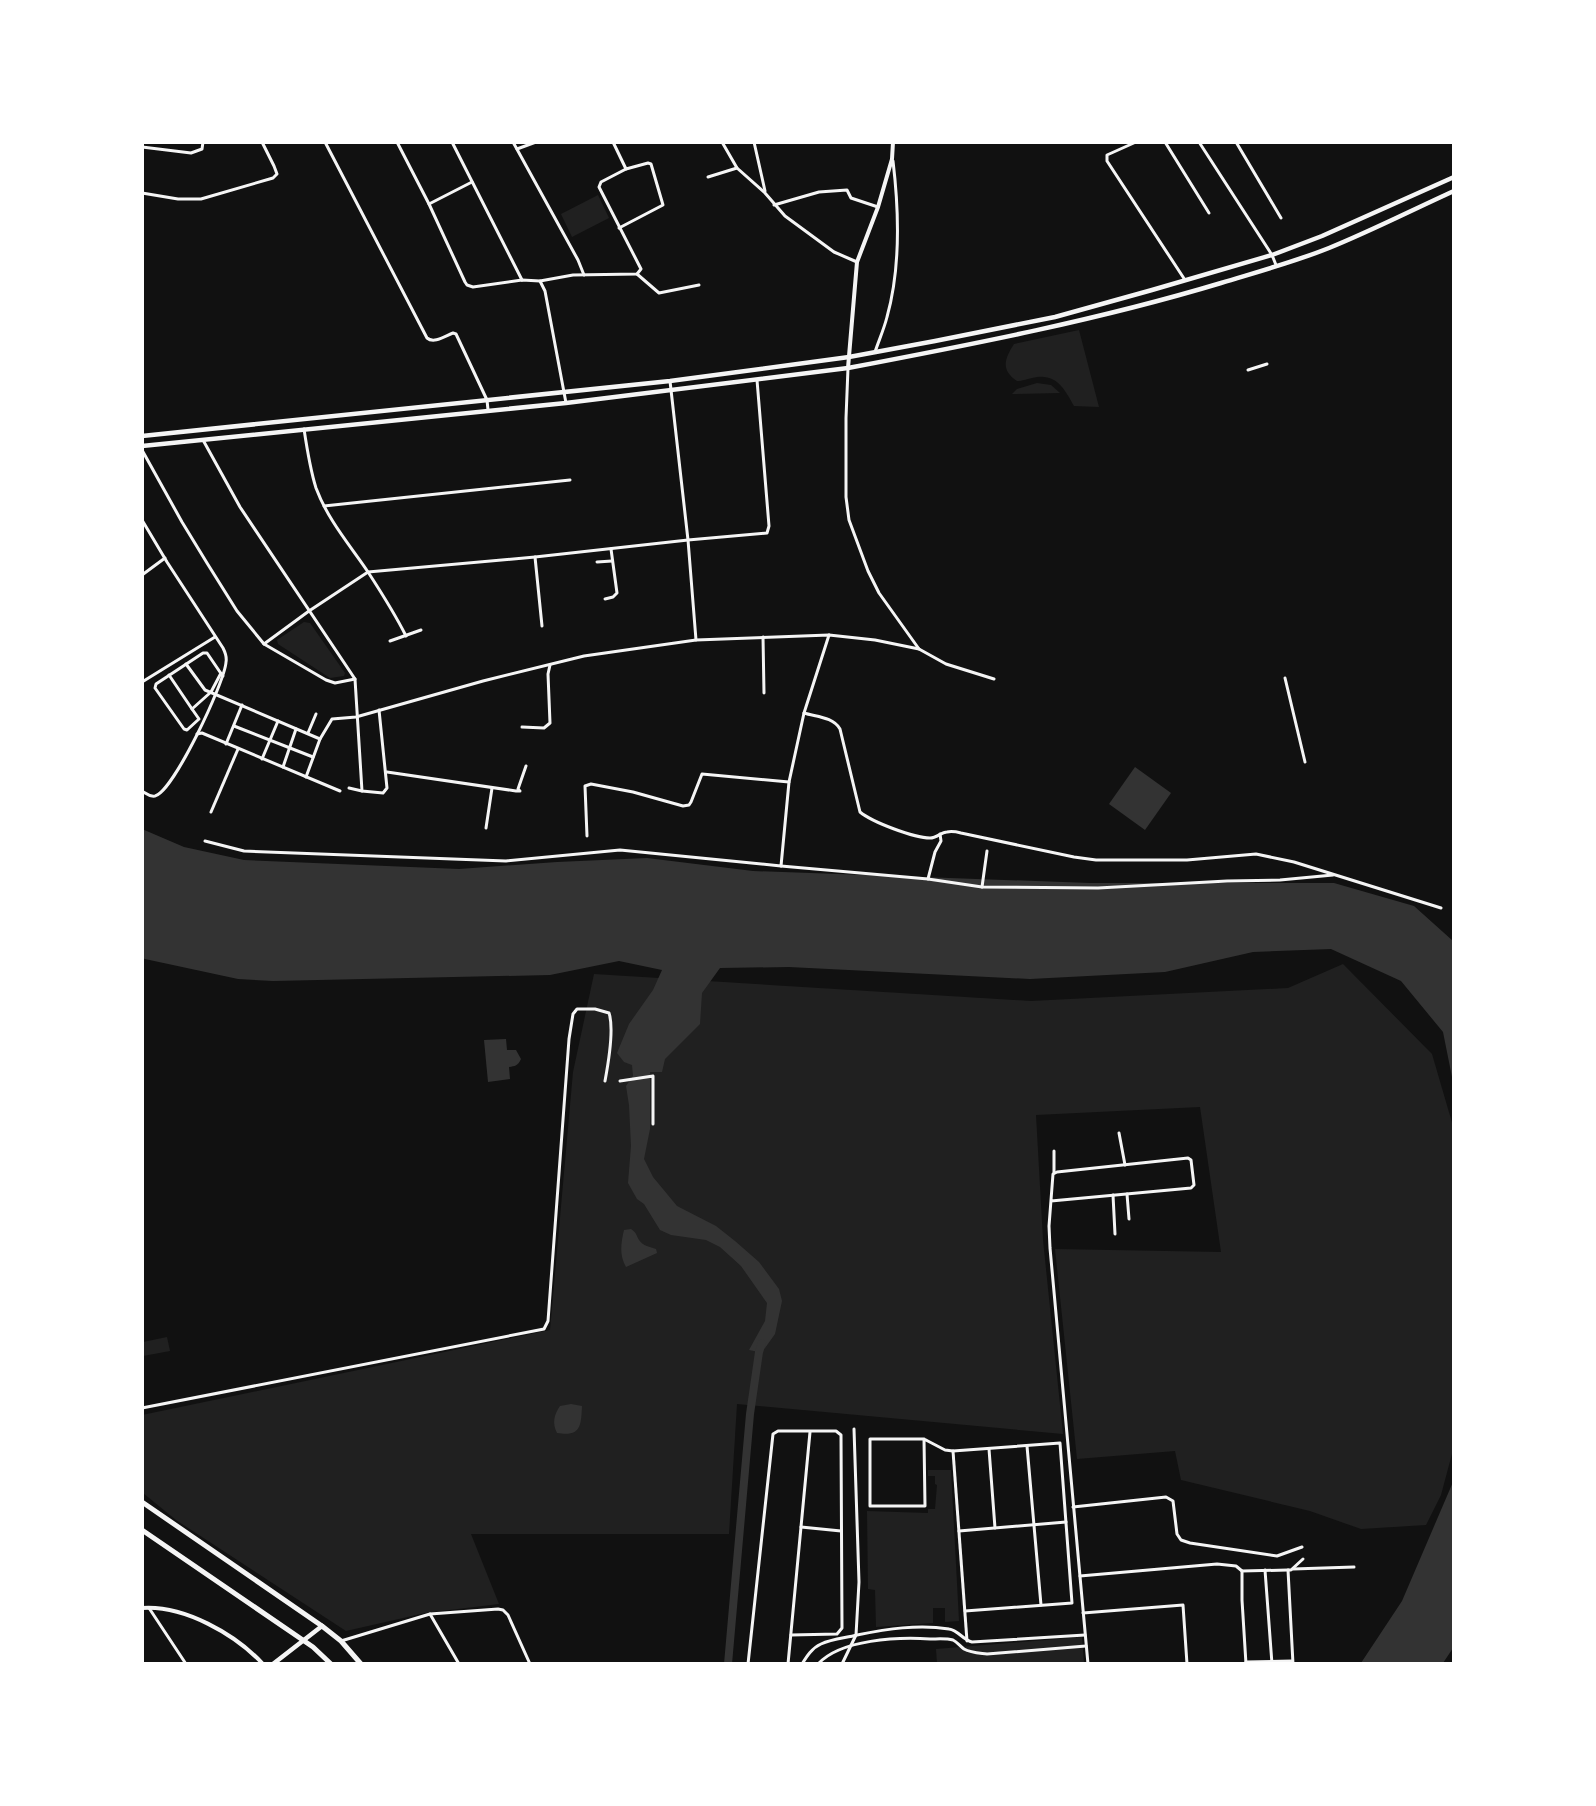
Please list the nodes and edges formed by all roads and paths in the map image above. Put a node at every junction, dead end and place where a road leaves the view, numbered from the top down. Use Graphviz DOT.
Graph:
graph roads {
  1 [pos="203,142"];
  2 [pos="262,142"];
  3 [pos="325,142"];
  4 [pos="397,142"];
  5 [pos="452,142"];
  6 [pos="513,142"];
  7 [pos="536,142"];
  8 [pos="613,142"];
  9 [pos="722,142"];
  10 [pos="754,142"];
  11 [pos="893,142"];
  12 [pos="1136,142"];
  13 [pos="1164,142"];
  14 [pos="1199,142"];
  15 [pos="1236,142"];
  16 [pos="142,147"];
  17 [pos="517,148"];
  18 [pos="892,159"];
  19 [pos="737,168"];
  20 [pos="626,169"];
  21 [pos="708,177"];
  22 [pos="1454,177"];
  23 [pos="472,182"];
  24 [pos="1454,191"];
  25 [pos="765,193"];
  26 [pos="142,194"];
  27 [pos="429,204"];
  28 [pos="774,205"];
  29 [pos="878,207"];
  30 [pos="1209,213"];
  31 [pos="1281,218"];
  32 [pos="619,228"];
  33 [pos="1272,255"];
  34 [pos="857,262"];
  35 [pos="1276,266"];
  36 [pos="637,274"];
  37 [pos="584,275"];
  38 [pos="522,280"];
  39 [pos="1185,280"];
  40 [pos="540,281"];
  41 [pos="699,285"];
  42 [pos="875,353"];
  43 [pos="849,357"];
  44 [pos="1267,364"];
  45 [pos="848,368"];
  46 [pos="1248,370"];
  47 [pos="757,379"];
  48 [pos="670,381"];
  49 [pos="670,391"];
  50 [pos="564,393"];
  51 [pos="487,400"];
  52 [pos="566,403"];
  53 [pos="488,410"];
  54 [pos="304,429"];
  55 [pos="142,436"];
  56 [pos="202,440"];
  57 [pos="142,448"];
  58 [pos="570,480"];
  59 [pos="324,506"];
  60 [pos="142,520"];
  61 [pos="688,540"];
  62 [pos="611,549"];
  63 [pos="535,557"];
  64 [pos="165,558"];
  65 [pos="612,561"];
  66 [pos="597,562"];
  67 [pos="368,572"];
  68 [pos="142,575"];
  69 [pos="605,599"];
  70 [pos="309,611"];
  71 [pos="542,626"];
  72 [pos="421,630"];
  73 [pos="829,635"];
  74 [pos="406,636"];
  75 [pos="215,637"];
  76 [pos="763,637"];
  77 [pos="696,640"];
  78 [pos="390,641"];
  79 [pos="264,644"];
  80 [pos="919,649"];
  81 [pos="186,664"];
  82 [pos="550,665"];
  83 [pos="169,675"];
  84 [pos="222,675"];
  85 [pos="1285,678"];
  86 [pos="355,679"];
  87 [pos="994,679"];
  88 [pos="142,682"];
  89 [pos="213,693"];
  90 [pos="764,693"];
  91 [pos="242,705"];
  92 [pos="192,709"];
  93 [pos="379,710"];
  94 [pos="316,714"];
  95 [pos="804,714"];
  96 [pos="356,717"];
  97 [pos="278,721"];
  98 [pos="234,726"];
  99 [pos="522,728"];
  100 [pos="296,729"];
  101 [pos="308,733"];
  102 [pos="197,734"];
  103 [pos="320,739"];
  104 [pos="271,740"];
  105 [pos="226,744"];
  106 [pos="290,748"];
  107 [pos="238,749"];
  108 [pos="313,757"];
  109 [pos="262,759"];
  110 [pos="1305,762"];
  111 [pos="526,766"];
  112 [pos="283,767"];
  113 [pos="387,772"];
  114 [pos="306,777"];
  115 [pos="789,782"];
  116 [pos="349,788"];
  117 [pos="492,788"];
  118 [pos="340,790"];
  119 [pos="142,791"];
  120 [pos="362,791"];
  121 [pos="211,812"];
  122 [pos="486,828"];
  123 [pos="940,834"];
  124 [pos="587,836"];
  125 [pos="205,841"];
  126 [pos="987,851"];
  127 [pos="781,866"];
  128 [pos="1334,874"];
  129 [pos="928,879"];
  130 [pos="982,887"];
  131 [pos="1441,908"];
  132 [pos="605,1081"];
  133 [pos="620,1081"];
  134 [pos="653,1124"];
  135 [pos="1119,1133"];
  136 [pos="1054,1151"];
  137 [pos="1125,1165"];
  138 [pos="1054,1173"];
  139 [pos="1127,1194"];
  140 [pos="1113,1195"];
  141 [pos="1051,1201"];
  142 [pos="1129,1219"];
  143 [pos="1115,1234"];
  144 [pos="142,1408"];
  145 [pos="854,1429"];
  146 [pos="811,1432"];
  147 [pos="924,1439"];
  148 [pos="1027,1446"];
  149 [pos="989,1449"];
  150 [pos="953,1451"];
  151 [pos="142,1502"];
  152 [pos="1073,1507"];
  153 [pos="1066,1522"];
  154 [pos="1034,1525"];
  155 [pos="801,1527"];
  156 [pos="995,1528"];
  157 [pos="142,1530"];
  158 [pos="842,1531"];
  159 [pos="959,1531"];
  160 [pos="1302,1547"];
  161 [pos="1303,1559"];
  162 [pos="1354,1567"];
  163 [pos="1265,1570"];
  164 [pos="1290,1570"];
  165 [pos="1242,1571"];
  166 [pos="1080,1576"];
  167 [pos="1041,1605"];
  168 [pos="142,1608"];
  169 [pos="149,1608"];
  170 [pos="964,1611"];
  171 [pos="1083,1613"];
  172 [pos="430,1614"];
  173 [pos="322,1626"];
  174 [pos="955,1630"];
  175 [pos="791,1635"];
  176 [pos="856,1635"];
  177 [pos="1085,1635"];
  178 [pos="954,1640"];
  179 [pos="304,1641"];
  180 [pos="341,1641"];
  181 [pos="967,1641"];
  182 [pos="851,1646"];
  183 [pos="1086,1646"];
  184 [pos="1293,1662"];
  185 [pos="1246,1663"];
  186 [pos="1272,1663"];
  187 [pos="186,1664"];
  188 [pos="263,1664"];
  189 [pos="273,1664"];
  190 [pos="331,1664"];
  191 [pos="361,1664"];
  192 [pos="459,1664"];
  193 [pos="530,1664"];
  194 [pos="748,1664"];
  195 [pos="788,1664"];
  196 [pos="802,1664"];
  197 [pos="818,1664"];
  198 [pos="842,1664"];
  199 [pos="1088,1664"];
  200 [pos="1187,1664"];
  1 -- 16 [label="street"];
  2 -- 26 [label="street"];
  3 -- 51 [label="street"];
  4 -- 27 [label="street"];
  5 -- 23 [label="street"];
  6 -- 17 [label="street"];
  7 -- 17 [label="street"];
  8 -- 20 [label="street"];
  9 -- 19 [label="street"];
  10 -- 25 [label="street"];
  11 -- 18 [label="street"];
  12 -- 39 [label="street"];
  13 -- 30 [label="street"];
  14 -- 33 [label="street"];
  15 -- 31 [label="street"];
  17 -- 37 [label="street"];
  18 -- 29 [label="street"];
  18 -- 42 [label="street"];
  19 -- 21 [label="street"];
  19 -- 25 [label="street"];
  20 -- 32 [label="street"];
  20 -- 32 [label="street"];
  22 -- 33 [label="main road"];
  23 -- 27 [label="street"];
  23 -- 38 [label="street"];
  24 -- 35 [label="main road"];
  25 -- 28 [label="street"];
  27 -- 38 [label="street"];
  28 -- 29 [label="street"];
  28 -- 34 [label="street"];
  29 -- 34 [label="street"];
  32 -- 36 [label="street"];
  33 -- 35 [label="street"];
  33 -- 39 [label="main road"];
  34 -- 43 [label="street"];
  35 -- 45 [label="main road"];
  36 -- 37 [label="street"];
  36 -- 41 [label="street"];
  37 -- 40 [label="street"];
  38 -- 40 [label="street"];
  39 -- 42 [label="main road"];
  40 -- 50 [label="street"];
  42 -- 43 [label="main road"];
  43 -- 45 [label="street"];
  43 -- 48 [label="main road"];
  44 -- 46 [label="street"];
  45 -- 47 [label="main road"];
  45 -- 80 [label="street"];
  47 -- 49 [label="main road"];
  47 -- 61 [label="street"];
  48 -- 49 [label="street"];
  48 -- 50 [label="main road"];
  49 -- 52 [label="main road"];
  49 -- 61 [label="street"];
  50 -- 51 [label="main road"];
  50 -- 52 [label="street"];
  51 -- 53 [label="street"];
  51 -- 55 [label="main road"];
  52 -- 53 [label="main road"];
  53 -- 54 [label="main road"];
  54 -- 56 [label="main road"];
  54 -- 59 [label="street"];
  56 -- 57 [label="main road"];
  56 -- 70 [label="street"];
  57 -- 79 [label="street"];
  58 -- 59 [label="street"];
  59 -- 67 [label="street"];
  60 -- 64 [label="street"];
  61 -- 62 [label="street"];
  61 -- 77 [label="street"];
  62 -- 63 [label="street"];
  62 -- 65 [label="street"];
  63 -- 67 [label="street"];
  63 -- 71 [label="street"];
  64 -- 68 [label="street"];
  64 -- 75 [label="street"];
  65 -- 66 [label="street"];
  65 -- 69 [label="street"];
  67 -- 70 [label="street"];
  67 -- 74 [label="street"];
  70 -- 79 [label="street"];
  70 -- 86 [label="street"];
  72 -- 74 [label="street"];
  73 -- 76 [label="street"];
  73 -- 80 [label="street"];
  73 -- 95 [label="street"];
  74 -- 78 [label="street"];
  75 -- 84 [label="street"];
  75 -- 88 [label="street"];
  76 -- 77 [label="street"];
  76 -- 90 [label="street"];
  77 -- 82 [label="street"];
  79 -- 86 [label="street"];
  80 -- 87 [label="street"];
  81 -- 83 [label="street"];
  81 -- 84 [label="street"];
  81 -- 89 [label="street"];
  82 -- 93 [label="street"];
  82 -- 99 [label="street"];
  83 -- 92 [label="street"];
  83 -- 92 [label="street"];
  84 -- 89 [label="street"];
  85 -- 110 [label="street"];
  86 -- 96 [label="street"];
  89 -- 91 [label="street"];
  89 -- 92 [label="street"];
  89 -- 102 [label="street"];
  91 -- 97 [label="street"];
  91 -- 98 [label="street"];
  93 -- 96 [label="street"];
  93 -- 113 [label="street"];
  94 -- 101 [label="street"];
  95 -- 115 [label="street"];
  95 -- 123 [label="street"];
  96 -- 103 [label="street"];
  96 -- 120 [label="street"];
  97 -- 100 [label="street"];
  97 -- 104 [label="street"];
  98 -- 104 [label="street"];
  98 -- 105 [label="street"];
  100 -- 101 [label="street"];
  100 -- 106 [label="street"];
  101 -- 103 [label="street"];
  102 -- 105 [label="street"];
  102 -- 119 [label="street"];
  103 -- 108 [label="street"];
  104 -- 106 [label="street"];
  104 -- 109 [label="street"];
  105 -- 107 [label="street"];
  106 -- 108 [label="street"];
  106 -- 112 [label="street"];
  107 -- 109 [label="street"];
  107 -- 121 [label="street"];
  108 -- 114 [label="street"];
  109 -- 112 [label="street"];
  111 -- 117 [label="street"];
  112 -- 114 [label="street"];
  113 -- 117 [label="street"];
  113 -- 120 [label="street"];
  114 -- 118 [label="street"];
  115 -- 124 [label="street"];
  115 -- 127 [label="street"];
  116 -- 120 [label="street"];
  117 -- 122 [label="street"];
  123 -- 128 [label="street"];
  123 -- 129 [label="street"];
  125 -- 127 [label="street"];
  126 -- 130 [label="street"];
  127 -- 129 [label="street"];
  128 -- 130 [label="street"];
  128 -- 131 [label="street"];
  129 -- 130 [label="street"];
  132 -- 144 [label="street"];
  133 -- 134 [label="street"];
  135 -- 137 [label="street"];
  136 -- 138 [label="street"];
  137 -- 138 [label="street"];
  137 -- 139 [label="street"];
  138 -- 141 [label="street"];
  139 -- 140 [label="street"];
  139 -- 142 [label="street"];
  140 -- 141 [label="street"];
  140 -- 143 [label="street"];
  141 -- 152 [label="street"];
  145 -- 176 [label="street"];
  146 -- 155 [label="street"];
  146 -- 158 [label="street"];
  146 -- 194 [label="street"];
  147 -- 147 [label="street"];
  147 -- 150 [label="street"];
  148 -- 149 [label="street"];
  148 -- 153 [label="street"];
  148 -- 154 [label="street"];
  149 -- 150 [label="street"];
  149 -- 156 [label="street"];
  150 -- 159 [label="street"];
  151 -- 173 [label="main road"];
  152 -- 160 [label="street"];
  152 -- 166 [label="street"];
  153 -- 154 [label="street"];
  153 -- 167 [label="street"];
  154 -- 156 [label="street"];
  154 -- 167 [label="street"];
  155 -- 158 [label="street"];
  155 -- 175 [label="street"];
  156 -- 159 [label="street"];
  157 -- 179 [label="main road"];
  158 -- 175 [label="street"];
  159 -- 170 [label="street"];
  161 -- 164 [label="street"];
  162 -- 164 [label="street"];
  163 -- 164 [label="street"];
  163 -- 165 [label="street"];
  163 -- 186 [label="street"];
  164 -- 184 [label="street"];
  165 -- 166 [label="street"];
  165 -- 185 [label="street"];
  166 -- 171 [label="street"];
  167 -- 170 [label="street"];
  168 -- 169 [label="street"];
  169 -- 187 [label="street"];
  169 -- 188 [label="street"];
  170 -- 181 [label="street"];
  171 -- 177 [label="street"];
  171 -- 200 [label="street"];
  172 -- 180 [label="street"];
  172 -- 192 [label="street"];
  172 -- 193 [label="street"];
  173 -- 179 [label="main road"];
  173 -- 180 [label="main road"];
  174 -- 176 [label="street"];
  174 -- 178 [label="street"];
  174 -- 181 [label="street"];
  175 -- 195 [label="street"];
  176 -- 182 [label="street"];
  176 -- 196 [label="street"];
  177 -- 181 [label="street"];
  177 -- 183 [label="street"];
  178 -- 182 [label="street"];
  178 -- 183 [label="street"];
  179 -- 189 [label="main road"];
  179 -- 190 [label="main road"];
  180 -- 191 [label="main road"];
  182 -- 197 [label="street"];
  182 -- 198 [label="street"];
  183 -- 199 [label="street"];
  184 -- 186 [label="street"];
  185 -- 186 [label="street"];
}
